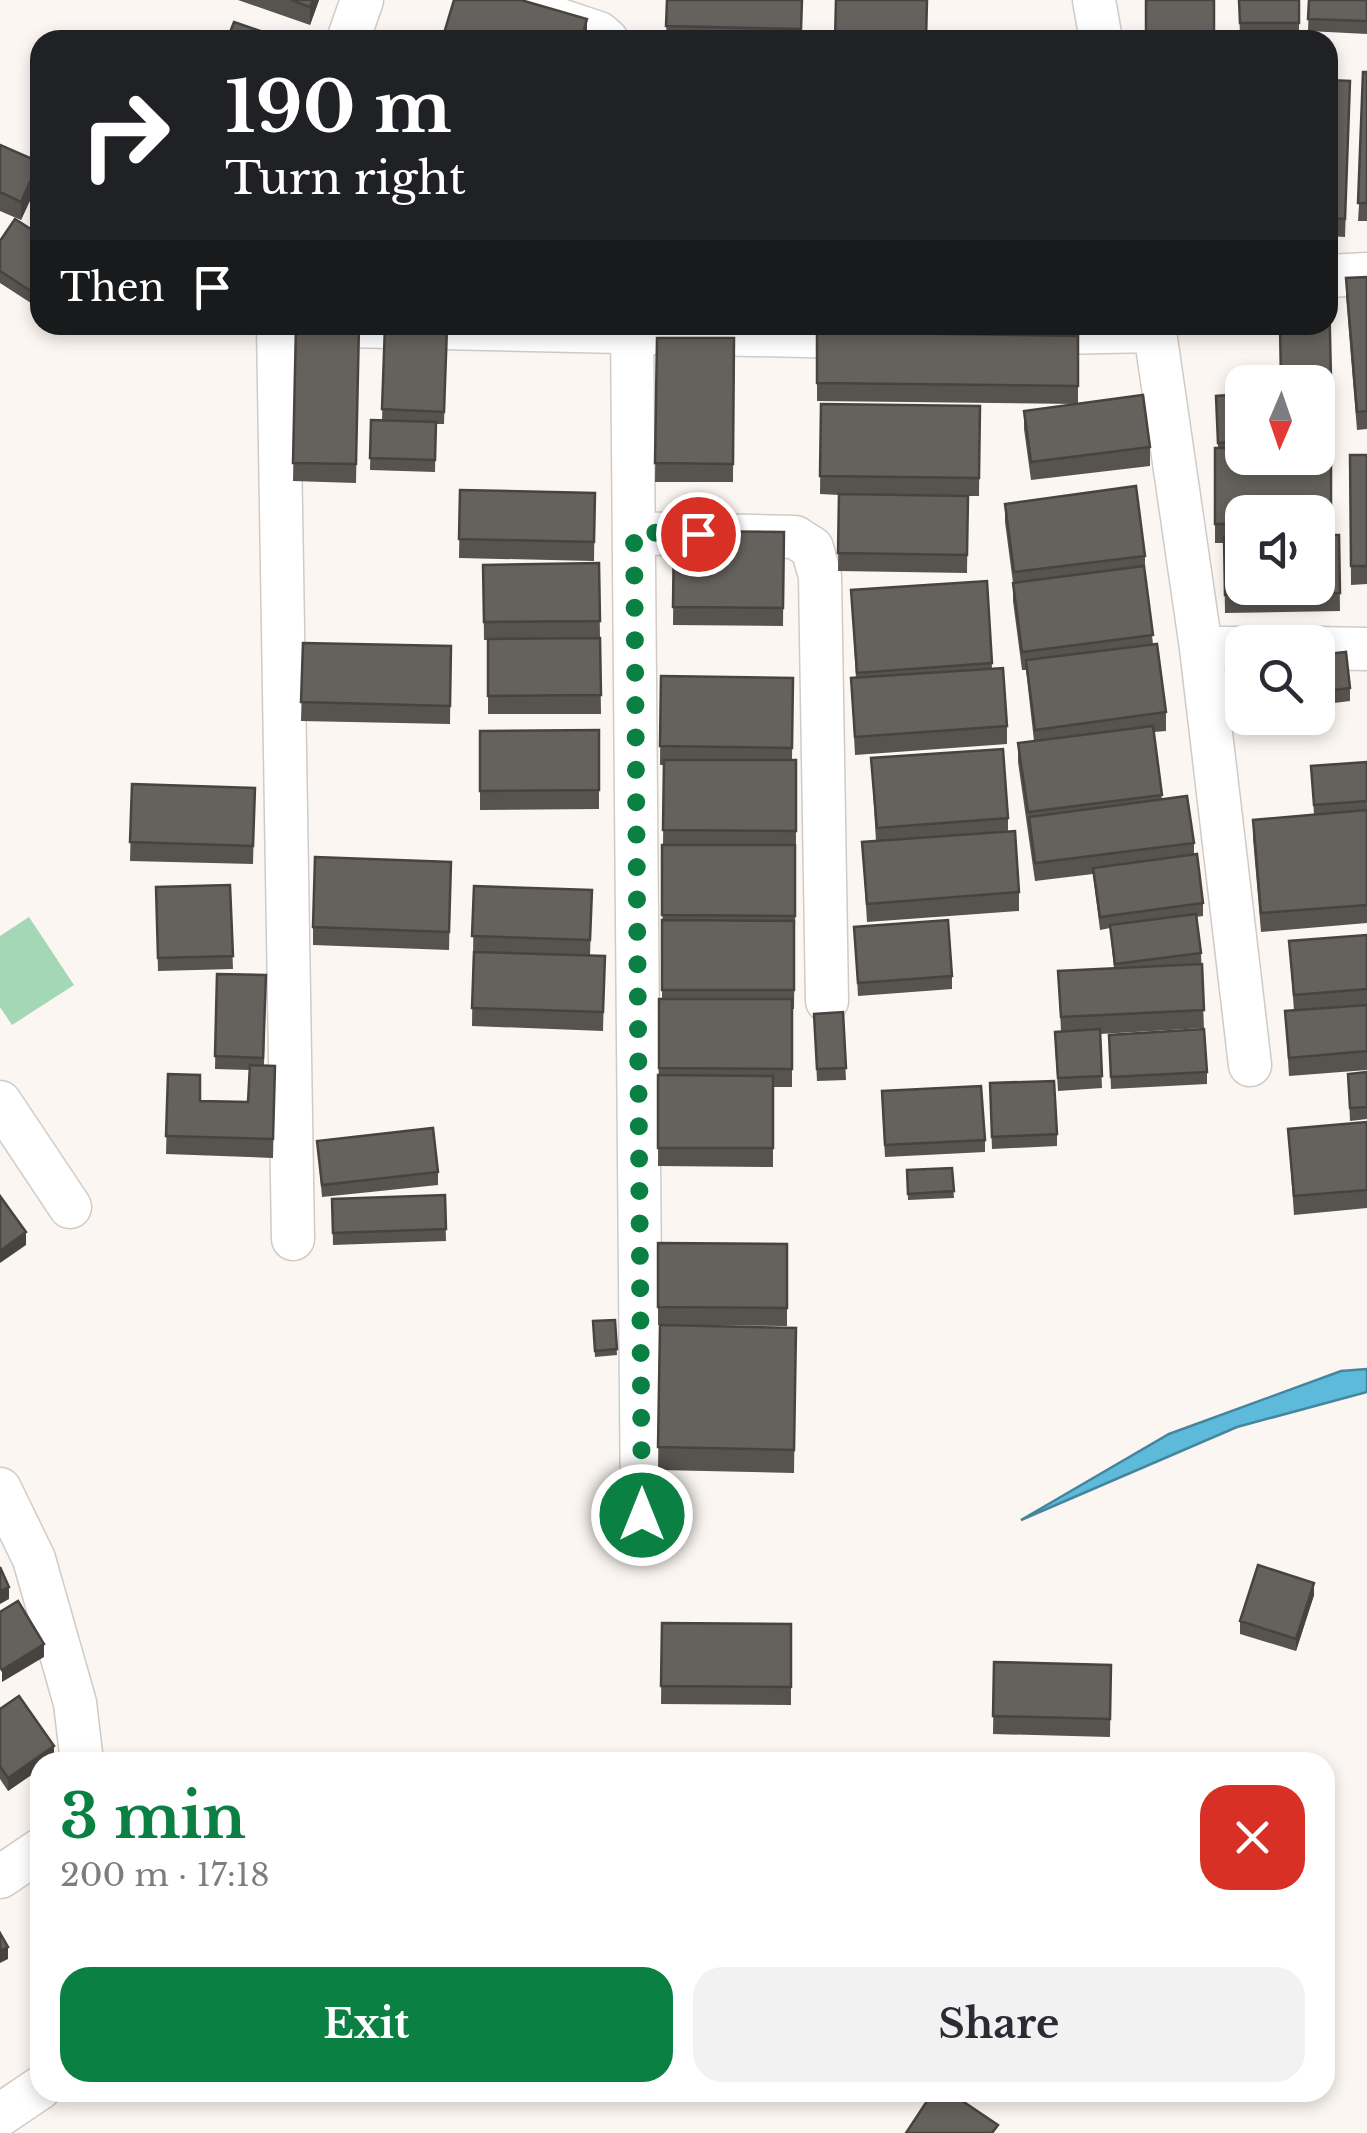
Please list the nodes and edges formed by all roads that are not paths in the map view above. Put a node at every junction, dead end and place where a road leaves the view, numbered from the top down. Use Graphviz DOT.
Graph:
graph roads {
  1 [pos="362,0"];
  2 [pos="500,0"];
  3 [pos="1094,0"];
  4 [pos="352,30"];
  5 [pos="587,30"];
  6 [pos="1100,30"];
  7 [pos="1367,274"];
  8 [pos="1338,275"];
  9 [pos="278,335"];
  10 [pos="632,335"];
  11 [pos="801,335"];
  12 [pos="917,335"];
  13 [pos="1155,335"];
  14 [pos="634,532"];
  15 [pos="1222,648"];
  16 [pos="1335,648"];
  17 [pos="1367,648"];
  18 [pos="828,1001"];
  19 [pos="1250,1065"];
  20 [pos="0,1102"];
  21 [pos="70,1207"];
  22 [pos="292,1240"];
  23 [pos="0,1489"];
  24 [pos="642,1515"];
  25 [pos="81,1752"];
  26 [pos="30,1857"];
  27 [pos="0,1877"];
  28 [pos="30,2095"];
  29 [pos="0,2115"];
  1 -- 4 [label="street"];
  2 -- 5 [label="street"];
  3 -- 6 [label="street"];
  7 -- 8 [label="street"];
  9 -- 22 [label="street"];
  10 -- 14 [label="street"];
  11 -- 12 [label="street"];
  13 -- 15 [label="street"];
  14 -- 18 [label="street"];
  14 -- 24 [label="street"];
  15 -- 19 [label="street"];
  16 -- 17 [label="street"];
  20 -- 21 [label="street"];
  23 -- 25 [label="street"];
  26 -- 27 [label="street"];
  28 -- 29 [label="street"];
}
